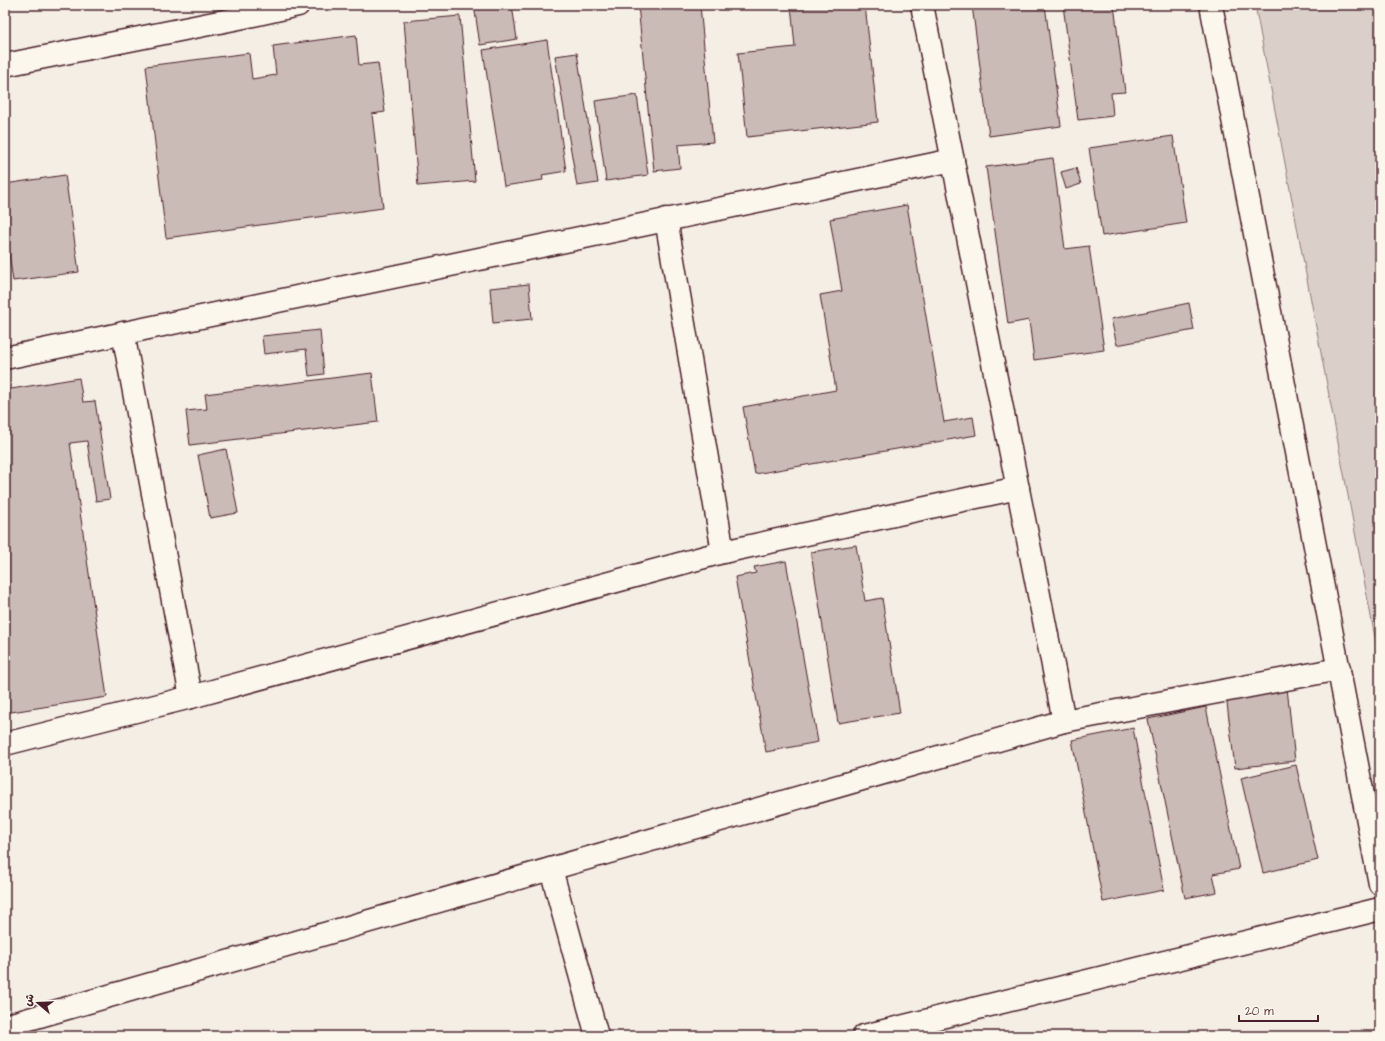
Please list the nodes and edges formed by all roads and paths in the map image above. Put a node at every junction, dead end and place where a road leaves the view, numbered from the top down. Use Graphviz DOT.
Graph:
graph roads {
  1 [pos="298,5"];
  2 [pos="922,5"];
  3 [pos="1211,5"];
  4 [pos="243,11"];
  5 [pos="5,65"];
  6 [pos="953,160"];
  7 [pos="666,220"];
  8 [pos="121,333"];
  9 [pos="5,358"];
  10 [pos="1018,488"];
  11 [pos="723,552"];
  12 [pos="1339,669"];
  13 [pos="190,697"];
  14 [pos="1064,721"];
  15 [pos="5,744"];
  16 [pos="548,870"];
  17 [pos="1380,884"];
  18 [pos="1380,909"];
  19 [pos="5,1026"];
  20 [pos="590,1036"];
  21 [pos="597,1036"];
  22 [pos="864,1036"];
  1 -- 4 [label="street"];
  2 -- 6 [label="street"];
  3 -- 12 [label="street"];
  4 -- 5 [label="street"];
  6 -- 7 [label="street"];
  6 -- 10 [label="street"];
  7 -- 8 [label="street"];
  7 -- 11 [label="street"];
  8 -- 9 [label="street"];
  8 -- 13 [label="street"];
  10 -- 11 [label="street"];
  10 -- 14 [label="street"];
  11 -- 13 [label="street"];
  12 -- 14 [label="street"];
  12 -- 17 [label="street"];
  13 -- 15 [label="street"];
  14 -- 16 [label="street"];
  16 -- 19 [label="street"];
  16 -- 20 [label="street"];
  16 -- 21 [label="street"];
  18 -- 22 [label="street"];
}
